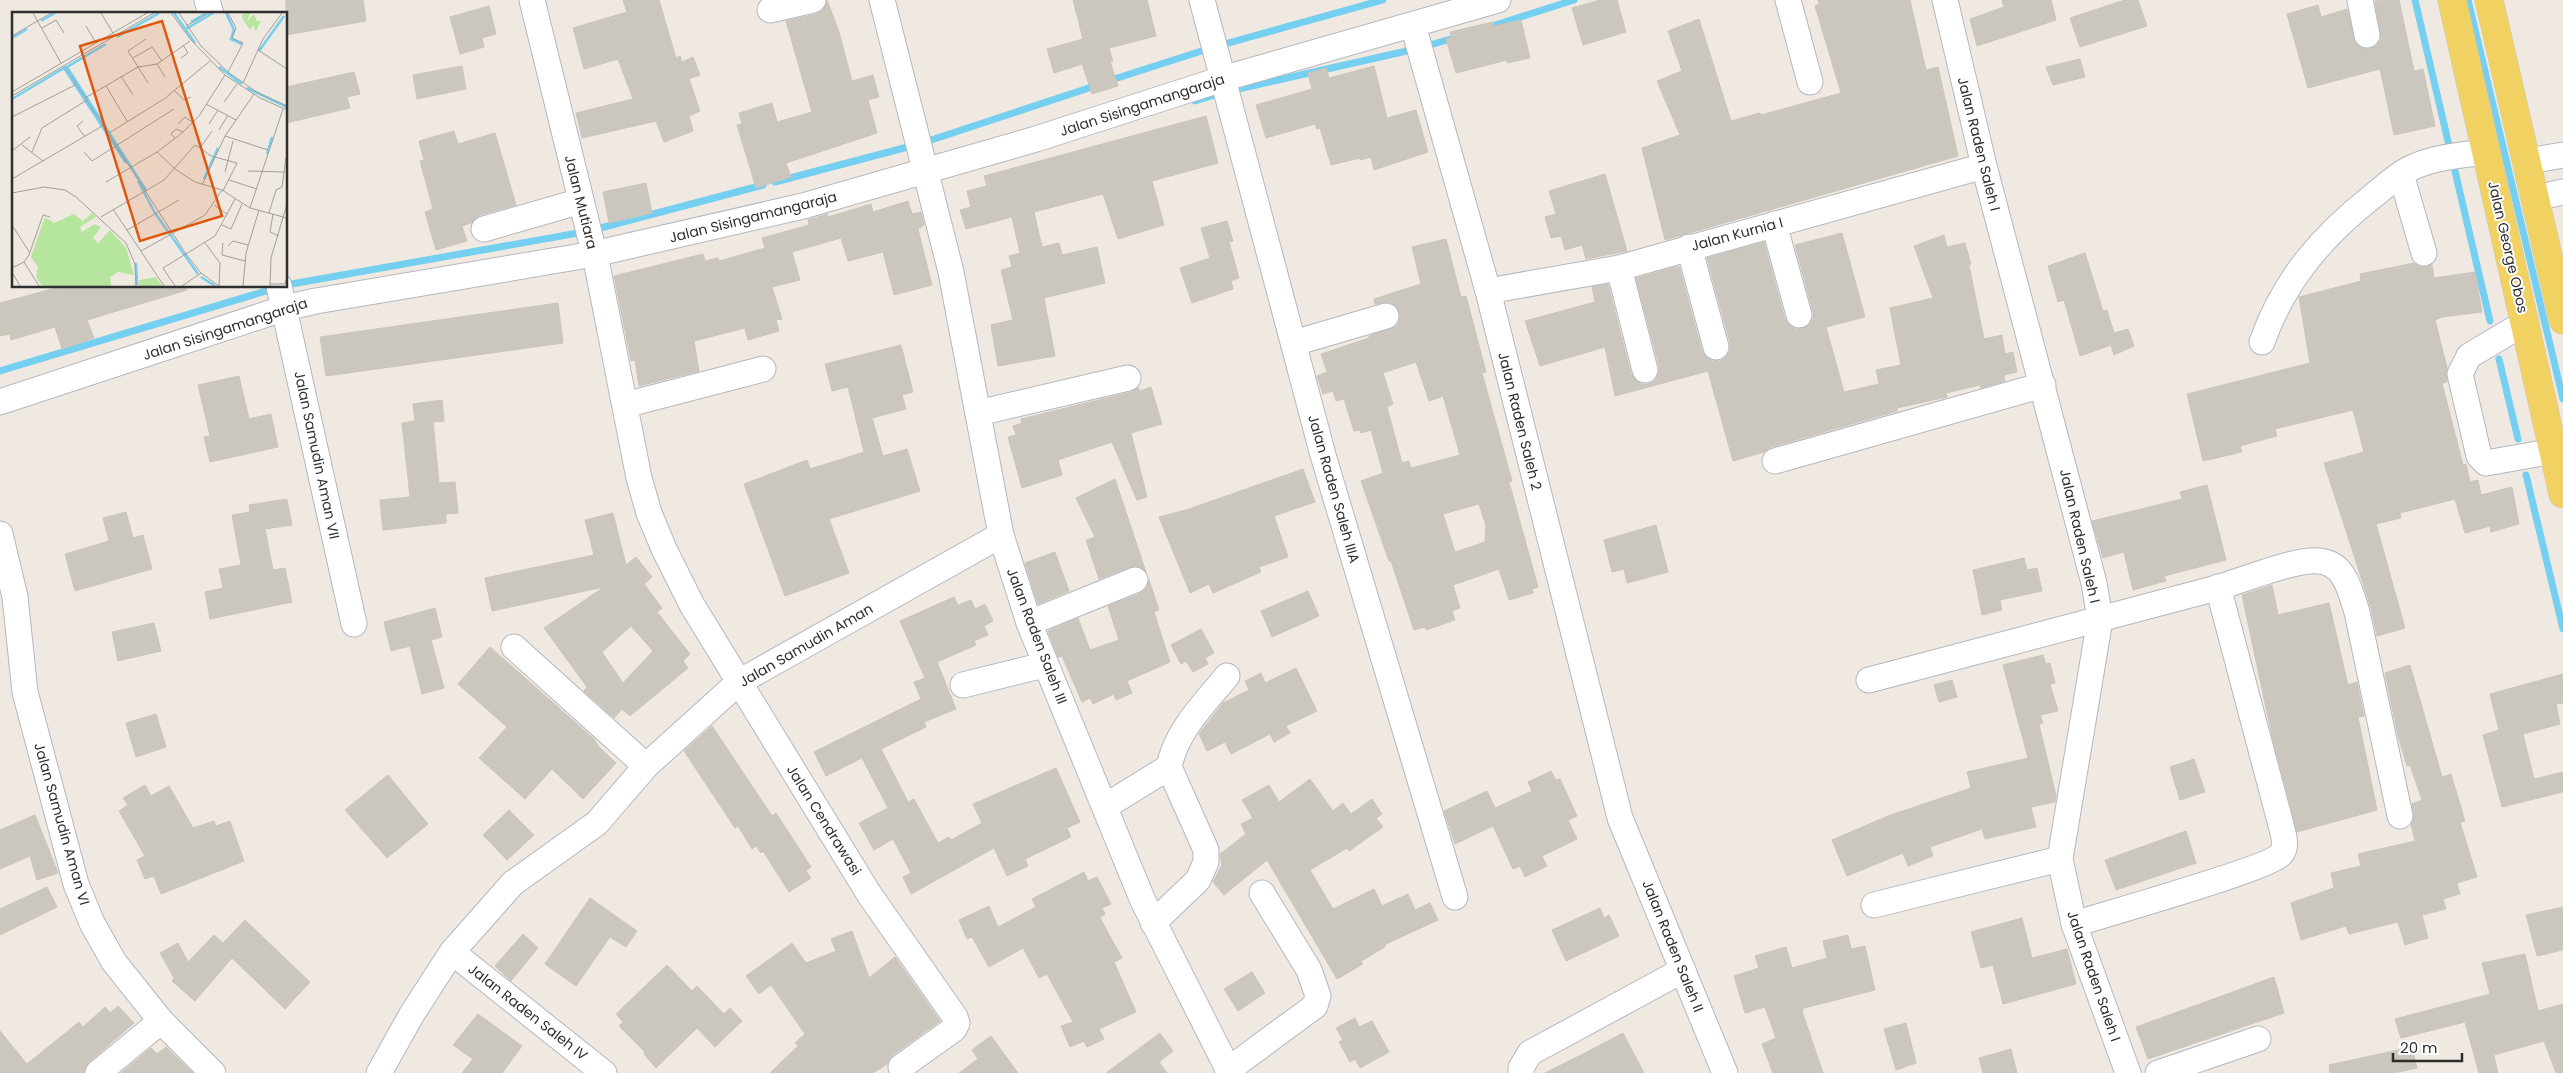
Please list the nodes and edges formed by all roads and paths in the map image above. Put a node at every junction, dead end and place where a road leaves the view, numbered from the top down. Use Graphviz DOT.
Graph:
graph roads {
  1 [pos="532,0"];
  2 [pos="813,0"];
  3 [pos="882,0"];
  4 [pos="1202,0"];
  5 [pos="1498,0"];
  6 [pos="1788,0"];
  7 [pos="1945,0"];
  8 [pos="2360,0"];
  9 [pos="2452,0"];
  10 [pos="2489,0"];
  11 [pos="770,10"];
  12 [pos="1413,25"];
  13 [pos="2367,35"];
  14 [pos="1222,79"];
  15 [pos="1810,82"];
  16 [pos="2487,152"];
  17 [pos="2563,154"];
  18 [pos="2528,161"];
  19 [pos="1984,166"];
  20 [pos="926,172"];
  21 [pos="2401,174"];
  22 [pos="2563,192"];
  23 [pos="2536,198"];
  24 [pos="581,201"];
  25 [pos="1774,224"];
  26 [pos="484,229"];
  27 [pos="1689,247"];
  28 [pos="2424,253"];
  29 [pos="594,254"];
  30 [pos="1619,268"];
  31 [pos="1488,291"];
  32 [pos="282,297"];
  33 [pos="1799,315"];
  34 [pos="1386,316"];
  35 [pos="2563,320"];
  36 [pos="2526,322"];
  37 [pos="2262,342"];
  38 [pos="1294,343"];
  39 [pos="1716,346"];
  40 [pos="763,369"];
  41 [pos="1645,370"];
  42 [pos="1128,378"];
  43 [pos="2043,385"];
  44 [pos="0,402"];
  45 [pos="625,405"];
  46 [pos="978,413"];
  47 [pos="2554,452"];
  48 [pos="1775,461"];
  49 [pos="2563,494"];
  50 [pos="0,534"];
  51 [pos="1001,535"];
  52 [pos="664,549"];
  53 [pos="1135,580"];
  54 [pos="2218,587"];
  55 [pos="2100,619"];
  56 [pos="1029,623"];
  57 [pos="354,624"];
  58 [pos="514,647"];
  59 [pos="1044,664"];
  60 [pos="1226,676"];
  61 [pos="1868,680"];
  62 [pos="739,682"];
  63 [pos="963,685"];
  64 [pos="646,766"];
  65 [pos="1170,767"];
  66 [pos="1106,806"];
  67 [pos="2400,816"];
  68 [pos="1620,818"];
  69 [pos="2060,859"];
  70 [pos="1262,893"];
  71 [pos="1455,897"];
  72 [pos="1874,905"];
  73 [pos="1153,923"];
  74 [pos="2074,924"];
  75 [pos="452,952"];
  76 [pos="1683,970"];
  77 [pos="160,1021"];
  78 [pos="2258,1040"];
  79 [pos="899,1071"];
  80 [pos="1229,1071"];
  81 [pos="98,1073"];
  82 [pos="213,1073"];
  83 [pos="380,1073"];
  84 [pos="604,1073"];
  85 [pos="1521,1073"];
  86 [pos="1725,1073"];
  87 [pos="2128,1073"];
  88 [pos="2158,1073"];
  1 -- 24 [label="street, Jalan Mutiara"];
  2 -- 11 [label="street"];
  3 -- 20 [label="street, Jalan Raden Saleh III"];
  4 -- 14 [label="street, Jalan Raden Saleh IIIA"];
  5 -- 12 [label="street, Jalan Sisingamangaraja"];
  6 -- 15 [label="street"];
  7 -- 19 [label="street, Jalan Raden Saleh I"];
  8 -- 13 [label="street"];
  9 -- 16 [label="main road, Jalan George Obos"];
  10 -- 18 [label="main road"];
  12 -- 14 [label="street, Jalan Sisingamangaraja"];
  12 -- 31 [label="street, Jalan Raden Saleh 2"];
  14 -- 20 [label="street, Jalan Sisingamangaraja"];
  14 -- 38 [label="street, Jalan Raden Saleh IIIA"];
  16 -- 21 [label="street"];
  16 -- 36 [label="main road, Jalan George Obos"];
  17 -- 18 [label="street"];
  18 -- 23 [label="main road"];
  19 -- 25 [label="street, Jalan Kurnia I"];
  19 -- 43 [label="street, Jalan Raden Saleh I"];
  20 -- 29 [label="street, Jalan Sisingamangaraja"];
  20 -- 46 [label="street, Jalan Raden Saleh III"];
  21 -- 28 [label="street"];
  21 -- 37 [label="street"];
  22 -- 23 [label="street"];
  23 -- 35 [label="main road"];
  24 -- 26 [label="street"];
  24 -- 29 [label="street, Jalan Mutiara"];
  25 -- 27 [label="street, Jalan Kurnia I"];
  25 -- 33 [label="street"];
  27 -- 30 [label="street, Jalan Kurnia I"];
  27 -- 39 [label="street"];
  29 -- 32 [label="street, Jalan Sisingamangaraja"];
  29 -- 45 [label="street, Jalan Mutiara"];
  30 -- 31 [label="street, Jalan Kurnia I"];
  30 -- 41 [label="street"];
  31 -- 68 [label="street, Jalan Raden Saleh 2"];
  32 -- 44 [label="street, Jalan Sisingamangaraja"];
  32 -- 57 [label="street, Jalan Samudin Aman VII"];
  34 -- 38 [label="street"];
  36 -- 47 [label="main road, Jalan George Obos"];
  36 -- 47 [label="street"];
  38 -- 71 [label="street, Jalan Raden Saleh IIIA"];
  40 -- 45 [label="street"];
  42 -- 46 [label="street"];
  43 -- 48 [label="street"];
  43 -- 55 [label="street, Jalan Raden Saleh I"];
  45 -- 52 [label="street, Jalan Mutiara"];
  46 -- 51 [label="street, Jalan Raden Saleh III"];
  47 -- 49 [label="main road, Jalan George Obos"];
  50 -- 77 [label="street, Jalan Samudin Aman VI"];
  51 -- 56 [label="street, Jalan Raden Saleh III"];
  51 -- 62 [label="street, Jalan Samudin Aman"];
  52 -- 62 [label="street, Jalan Cendrawasi"];
  53 -- 56 [label="street"];
  54 -- 55 [label="street"];
  54 -- 67 [label="street"];
  54 -- 74 [label="street"];
  55 -- 61 [label="street"];
  55 -- 69 [label="street, Jalan Raden Saleh I"];
  56 -- 59 [label="street, Jalan Raden Saleh III"];
  58 -- 64 [label="street"];
  59 -- 63 [label="street"];
  59 -- 66 [label="street, Jalan Raden Saleh III"];
  60 -- 65 [label="street"];
  62 -- 64 [label="street, Jalan Samudin Aman"];
  62 -- 79 [label="street, Jalan Cendrawasi"];
  64 -- 75 [label="street, Jalan Samudin Aman"];
  65 -- 66 [label="street"];
  65 -- 73 [label="street"];
  66 -- 73 [label="street, Jalan Raden Saleh III"];
  68 -- 76 [label="street, Jalan Raden Saleh II"];
  69 -- 72 [label="street"];
  69 -- 74 [label="street, Jalan Raden Saleh I"];
  70 -- 80 [label="street"];
  73 -- 80 [label="street, Jalan Raden Saleh III"];
  74 -- 87 [label="street, Jalan Raden Saleh I"];
  75 -- 83 [label="street, Jalan Samudin Aman"];
  75 -- 84 [label="street, Jalan Raden Saleh IV"];
  76 -- 85 [label="street"];
  76 -- 86 [label="street, Jalan Raden Saleh II"];
  77 -- 81 [label="street"];
  77 -- 82 [label="street, Jalan Samudin Aman VI"];
  78 -- 88 [label="street"];
}
